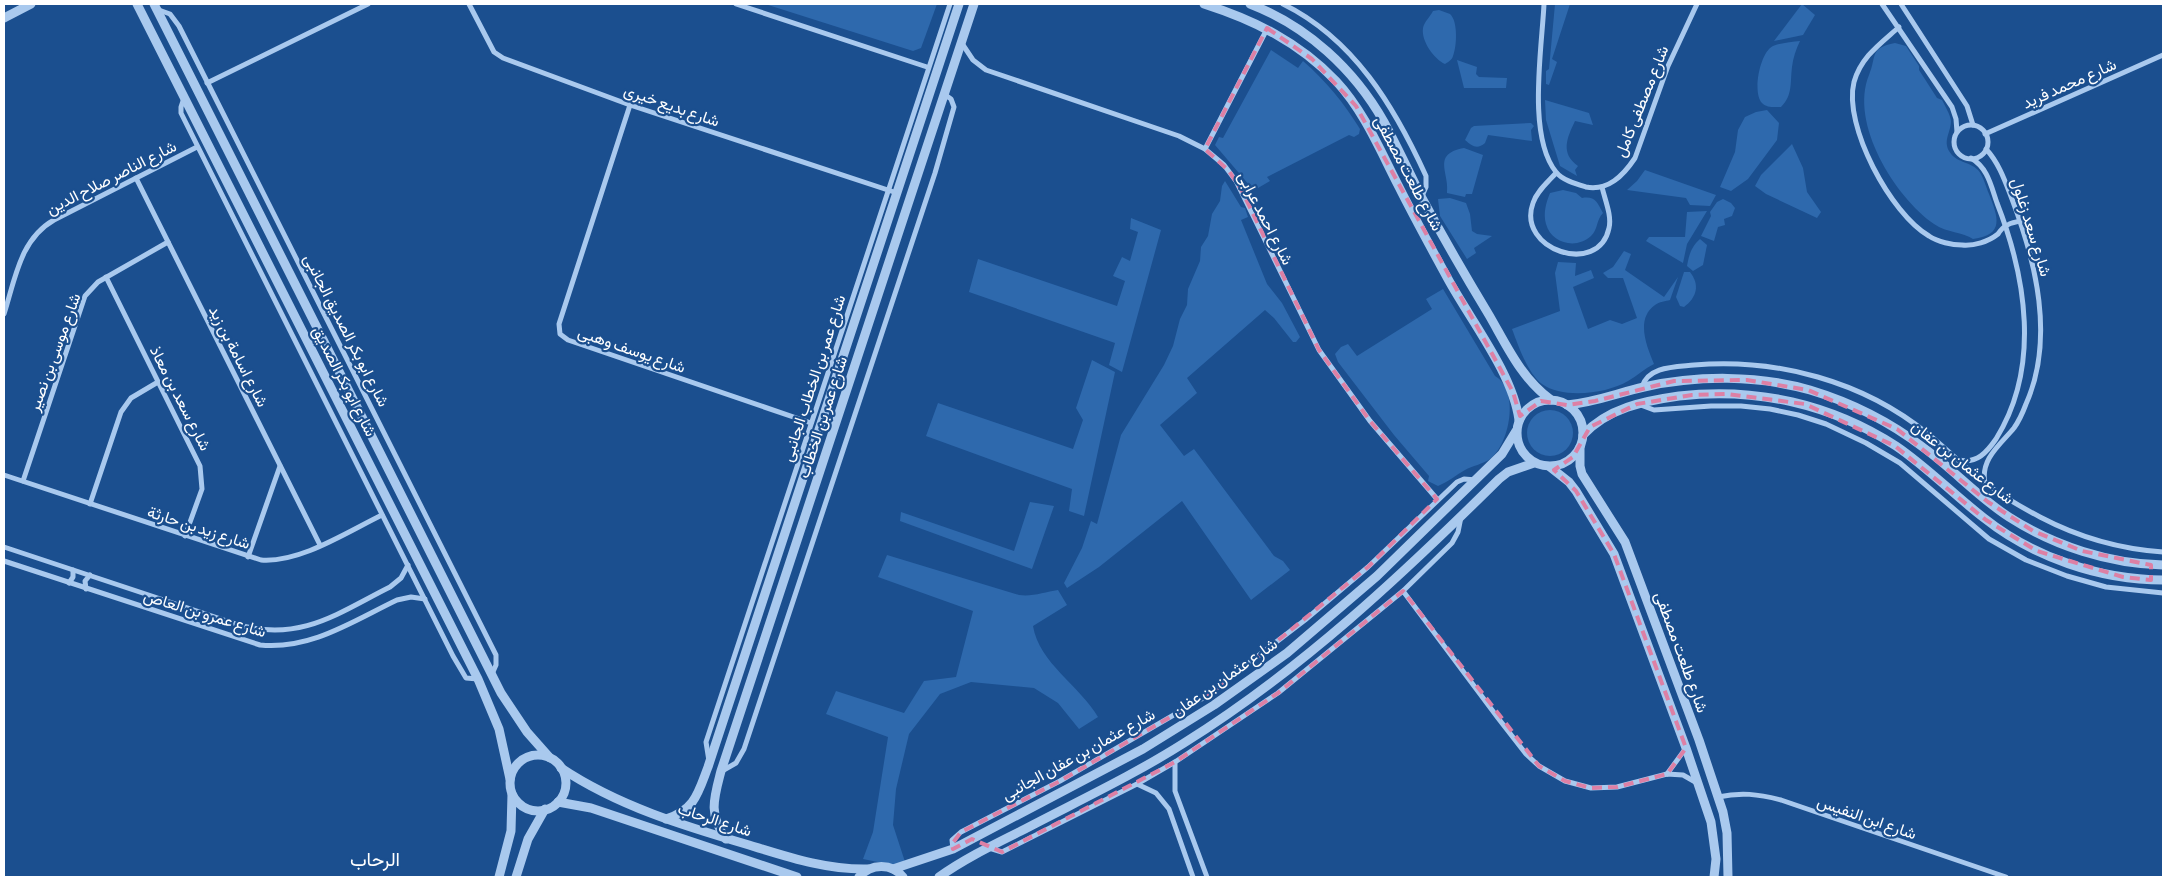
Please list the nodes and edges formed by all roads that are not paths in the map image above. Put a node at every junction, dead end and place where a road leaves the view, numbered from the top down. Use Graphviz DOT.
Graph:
graph roads {
  1 [pos="31,4"];
  2 [pos="136,4"];
  3 [pos="368,4"];
  4 [pos="469,4"];
  5 [pos="736,4"];
  6 [pos="950,4"];
  7 [pos="959,4"];
  8 [pos="974,4"];
  9 [pos="1204,4"];
  10 [pos="1250,4"];
  11 [pos="1283,4"];
  12 [pos="1544,4"];
  13 [pos="1697,4"];
  14 [pos="1882,4"];
  15 [pos="1900,4"];
  16 [pos="155,6"];
  17 [pos="4,18"];
  18 [pos="1899,27"];
  19 [pos="1267,28"];
  20 [pos="961,42"];
  21 [pos="2163,55"];
  22 [pos="927,67"];
  23 [pos="207,83"];
  24 [pos="944,94"];
  25 [pos="184,98"];
  26 [pos="630,106"];
  27 [pos="1973,125"];
  28 [pos="1957,132"];
  29 [pos="1986,134"];
  30 [pos="197,147"];
  31 [pos="1205,149"];
  32 [pos="1986,149"];
  33 [pos="1971,158"];
  34 [pos="1556,173"];
  35 [pos="136,178"];
  36 [pos="1602,187"];
  37 [pos="892,191"];
  38 [pos="1422,196"];
  39 [pos="2020,221"];
  40 [pos="2006,225"];
  41 [pos="269,230"];
  42 [pos="256,237"];
  43 [pos="168,242"];
  44 [pos="106,277"];
  45 [pos="4,314"];
  46 [pos="839,369"];
  47 [pos="852,373"];
  48 [pos="158,382"];
  49 [pos="1642,387"];
  50 [pos="1551,400"];
  51 [pos="1637,404"];
  52 [pos="1567,405"];
  53 [pos="1519,420"];
  54 [pos="811,423"];
  55 [pos="1516,431"];
  56 [pos="1583,435"];
  57 [pos="1580,447"];
  58 [pos="1958,460"];
  59 [pos="1534,463"];
  60 [pos="280,466"];
  61 [pos="1550,467"];
  62 [pos="4,475"];
  63 [pos="1476,480"];
  64 [pos="23,481"];
  65 [pos="1985,483"];
  66 [pos="1437,499"];
  67 [pos="90,504"];
  68 [pos="382,515"];
  69 [pos="1461,516"];
  70 [pos="185,536"];
  71 [pos="320,545"];
  72 [pos="4,547"];
  73 [pos="2163,552"];
  74 [pos="248,556"];
  75 [pos="4,561"];
  76 [pos="408,565"];
  77 [pos="2151,565"];
  78 [pos="2163,565"];
  79 [pos="73,570"];
  80 [pos="90,575"];
  81 [pos="2151,580"];
  82 [pos="2163,580"];
  83 [pos="69,583"];
  84 [pos="86,588"];
  85 [pos="1403,591"];
  86 [pos="2163,593"];
  87 [pos="425,599"];
  88 [pos="492,674"];
  89 [pos="478,679"];
  90 [pos="1686,748"];
  91 [pos="1143,749"];
  92 [pos="550,758"];
  93 [pos="710,762"];
  94 [pos="1175,762"];
  95 [pos="1151,763"];
  96 [pos="562,768"];
  97 [pos="721,771"];
  98 [pos="1667,774"];
  99 [pos="510,779"];
  100 [pos="1698,783"];
  101 [pos="1137,784"];
  102 [pos="512,794"];
  103 [pos="1718,797"];
  104 [pos="558,802"];
  105 [pos="546,809"];
  106 [pos="666,819"];
  107 [pos="726,839"];
  108 [pos="989,848"];
  109 [pos="953,849"];
  110 [pos="893,869"];
  111 [pos="868,870"];
  112 [pos="499,877"];
  113 [pos="516,877"];
  114 [pos="797,877"];
  115 [pos="860,877"];
  116 [pos="903,877"];
  117 [pos="939,877"];
  118 [pos="1193,877"];
  119 [pos="1207,877"];
  120 [pos="1714,877"];
  121 [pos="1728,877"];
  122 [pos="2006,877"];
  1 -- 17 [label="street"];
  2 -- 25 [label="street, شارع ابو بكر الصديق"];
  3 -- 23 [label="street"];
  4 -- 26 [label="street, شارع بديع خيرى"];
  5 -- 22 [label="street"];
  6 -- 22 [label="street, شارع عمر بن الخطاب الجانبى"];
  7 -- 37 [label="street, شارع عمر بن الخطاب"];
  8 -- 20 [label="street, شارع عمر بن الخطاب"];
  9 -- 19 [label="street, شارع طلعت مصطفى"];
  10 -- 38 [label="street, شارع طلعت مصطفى"];
  11 -- 38 [label="street"];
  12 -- 34 [label="street"];
  13 -- 36 [label="street, شارع مصطفى كامل"];
  14 -- 18 [label="street"];
  15 -- 27 [label="street"];
  16 -- 23 [label="street, شارع ابو بكر الصديق الجانبى"];
  16 -- 41 [label="street, شارع ابو بكر الصديق"];
  18 -- 28 [label="street"];
  18 -- 40 [label="street"];
  19 -- 31 [label="street"];
  19 -- 53 [label="street, شارع طلعت مصطفى"];
  20 -- 24 [label="street, شارع عمر بن الخطاب"];
  20 -- 31 [label="street, شارع احمد عرابى"];
  21 -- 29 [label="street, شارع محمد فريد"];
  22 -- 37 [label="street, شارع عمر بن الخطاب الجانبى"];
  23 -- 88 [label="street, شارع ابو بكر الصديق الجانبى"];
  24 -- 47 [label="street, شارع عمر بن الخطاب"];
  24 -- 97 [label="street"];
  25 -- 30 [label="street"];
  25 -- 42 [label="street, شارع ابو بكر الصديق"];
  26 -- 37 [label="street, شارع بديع خيرى"];
  26 -- 54 [label="street, شارع يوسف وهبى"];
  27 -- 28 [label="street"];
  27 -- 29 [label="street"];
  28 -- 33 [label="street"];
  29 -- 32 [label="street"];
  30 -- 35 [label="street, شارع الناصر صلاح الدين"];
  30 -- 68 [label="street"];
  31 -- 66 [label="street, شارع احمد عرابى"];
  32 -- 33 [label="street"];
  32 -- 39 [label="street, شارع سعد زغلول"];
  33 -- 40 [label="street, شارع سعد زغلول"];
  34 -- 36 [label="street"];
  34 -- 36 [label="street"];
  35 -- 43 [label="street, شارع اسامة بن زيد"];
  35 -- 45 [label="street, شارع الناصر صلاح الدين"];
  37 -- 46 [label="street, شارع عمر بن الخطاب"];
  37 -- 54 [label="street, شارع عمر بن الخطاب الجانبى"];
  38 -- 50 [label="street, شارع طلعت مصطفى"];
  39 -- 40 [label="street"];
  39 -- 65 [label="street, شارع سعد زغلول"];
  40 -- 58 [label="street, شارع سعد زغلول"];
  41 -- 42 [label="street"];
  41 -- 88 [label="street, شارع ابو بكر الصديق"];
  42 -- 89 [label="street, شارع ابو بكر الصديق"];
  43 -- 44 [label="street, شارع موسى بن نصير"];
  43 -- 60 [label="street, شارع اسامة بن زيد"];
  44 -- 48 [label="street, شارع سعد بن معاذ"];
  44 -- 64 [label="street, شارع موسى بن نصير"];
  46 -- 47 [label="street"];
  46 -- 93 [label="street, شارع عمر بن الخطاب"];
  47 -- 97 [label="street, شارع عمر بن الخطاب"];
  48 -- 67 [label="street"];
  48 -- 70 [label="street, شارع سعد بن معاذ"];
  49 -- 52 [label="street, شارع عثمان بن عفان"];
  49 -- 58 [label="street"];
  49 -- 77 [label="street, شارع عثمان بن عفان"];
  50 -- 52 [label="street"];
  50 -- 53 [label="street"];
  51 -- 56 [label="street, شارع عثمان بن عفان"];
  51 -- 81 [label="street, شارع عثمان بن عفان"];
  51 -- 86 [label="street"];
  52 -- 56 [label="street"];
  53 -- 55 [label="street"];
  54 -- 93 [label="street, شارع عمر بن الخطاب الجانبى"];
  55 -- 59 [label="street"];
  55 -- 63 [label="street, شارع عثمان بن عفان"];
  56 -- 57 [label="street"];
  57 -- 61 [label="street"];
  57 -- 103 [label="street, شارع طلعت مصطفى"];
  58 -- 65 [label="street"];
  59 -- 61 [label="street"];
  59 -- 69 [label="street, شارع عثمان بن عفان"];
  60 -- 71 [label="street, شارع اسامة بن زيد"];
  60 -- 74 [label="street"];
  61 -- 90 [label="street, شارع طلعت مصطفى"];
  62 -- 64 [label="street, شارع زيد بن حارثة"];
  63 -- 66 [label="street, شارع عثمان بن عفان الجانبى"];
  63 -- 91 [label="street, شارع عثمان بن عفان"];
  64 -- 67 [label="street, شارع زيد بن حارثة"];
  65 -- 73 [label="street"];
  66 -- 109 [label="street, شارع عثمان بن عفان الجانبى"];
  67 -- 70 [label="street, شارع زيد بن حارثة"];
  68 -- 71 [label="street, شارع زيد بن حارثة"];
  68 -- 76 [label="street"];
  69 -- 85 [label="street"];
  69 -- 95 [label="street, شارع عثمان بن عفان"];
  70 -- 74 [label="street, شارع زيد بن حارثة"];
  71 -- 74 [label="street, شارع زيد بن حارثة"];
  72 -- 79 [label="street, شارع عمرو بن العاص"];
  75 -- 83 [label="street, شارع عمرو بن العاص"];
  76 -- 80 [label="street, شارع عمرو بن العاص"];
  76 -- 87 [label="street"];
  77 -- 78 [label="street, شارع عثمان بن عفان"];
  77 -- 81 [label="street"];
  79 -- 80 [label="street, شارع عمرو بن العاص"];
  79 -- 83 [label="street"];
  80 -- 84 [label="street"];
  81 -- 82 [label="street, شارع عثمان بن عفان"];
  83 -- 84 [label="street, شارع عمرو بن العاص"];
  84 -- 87 [label="street, شارع عمرو بن العاص"];
  85 -- 94 [label="street"];
  85 -- 98 [label="street"];
  87 -- 89 [label="street"];
  88 -- 92 [label="street, شارع ابو بكر الصديق"];
  89 -- 99 [label="street, شارع ابو بكر الصديق"];
  90 -- 98 [label="street"];
  90 -- 100 [label="street, شارع طلعت مصطفى"];
  91 -- 95 [label="street"];
  91 -- 109 [label="street, شارع عثمان بن عفان"];
  92 -- 96 [label="street"];
  92 -- 99 [label="street"];
  93 -- 106 [label="street, شارع عمر بن الخطاب"];
  94 -- 101 [label="street"];
  94 -- 119 [label="street"];
  95 -- 108 [label="street, شارع عثمان بن عفان"];
  96 -- 104 [label="street"];
  96 -- 106 [label="street, شارع الرحاب"];
  97 -- 107 [label="street, شارع عمر بن الخطاب"];
  98 -- 100 [label="street"];
  99 -- 102 [label="street"];
  100 -- 120 [label="street, شارع طلعت مصطفى"];
  101 -- 108 [label="street"];
  101 -- 118 [label="street"];
  102 -- 105 [label="street"];
  102 -- 112 [label="street"];
  103 -- 121 [label="street, شارع طلعت مصطفى"];
  103 -- 122 [label="street, شارع ابن النفيس"];
  104 -- 105 [label="street"];
  104 -- 114 [label="street, شارع الرحاب"];
  105 -- 113 [label="street"];
  106 -- 107 [label="street, شارع الرحاب"];
  107 -- 111 [label="street, شارع الرحاب"];
  108 -- 117 [label="street, شارع عثمان بن عفان"];
  109 -- 110 [label="street, شارع عثمان بن عفان"];
  110 -- 111 [label="street, شارع الرحاب"];
  110 -- 116 [label="street"];
  111 -- 115 [label="street"];
}
